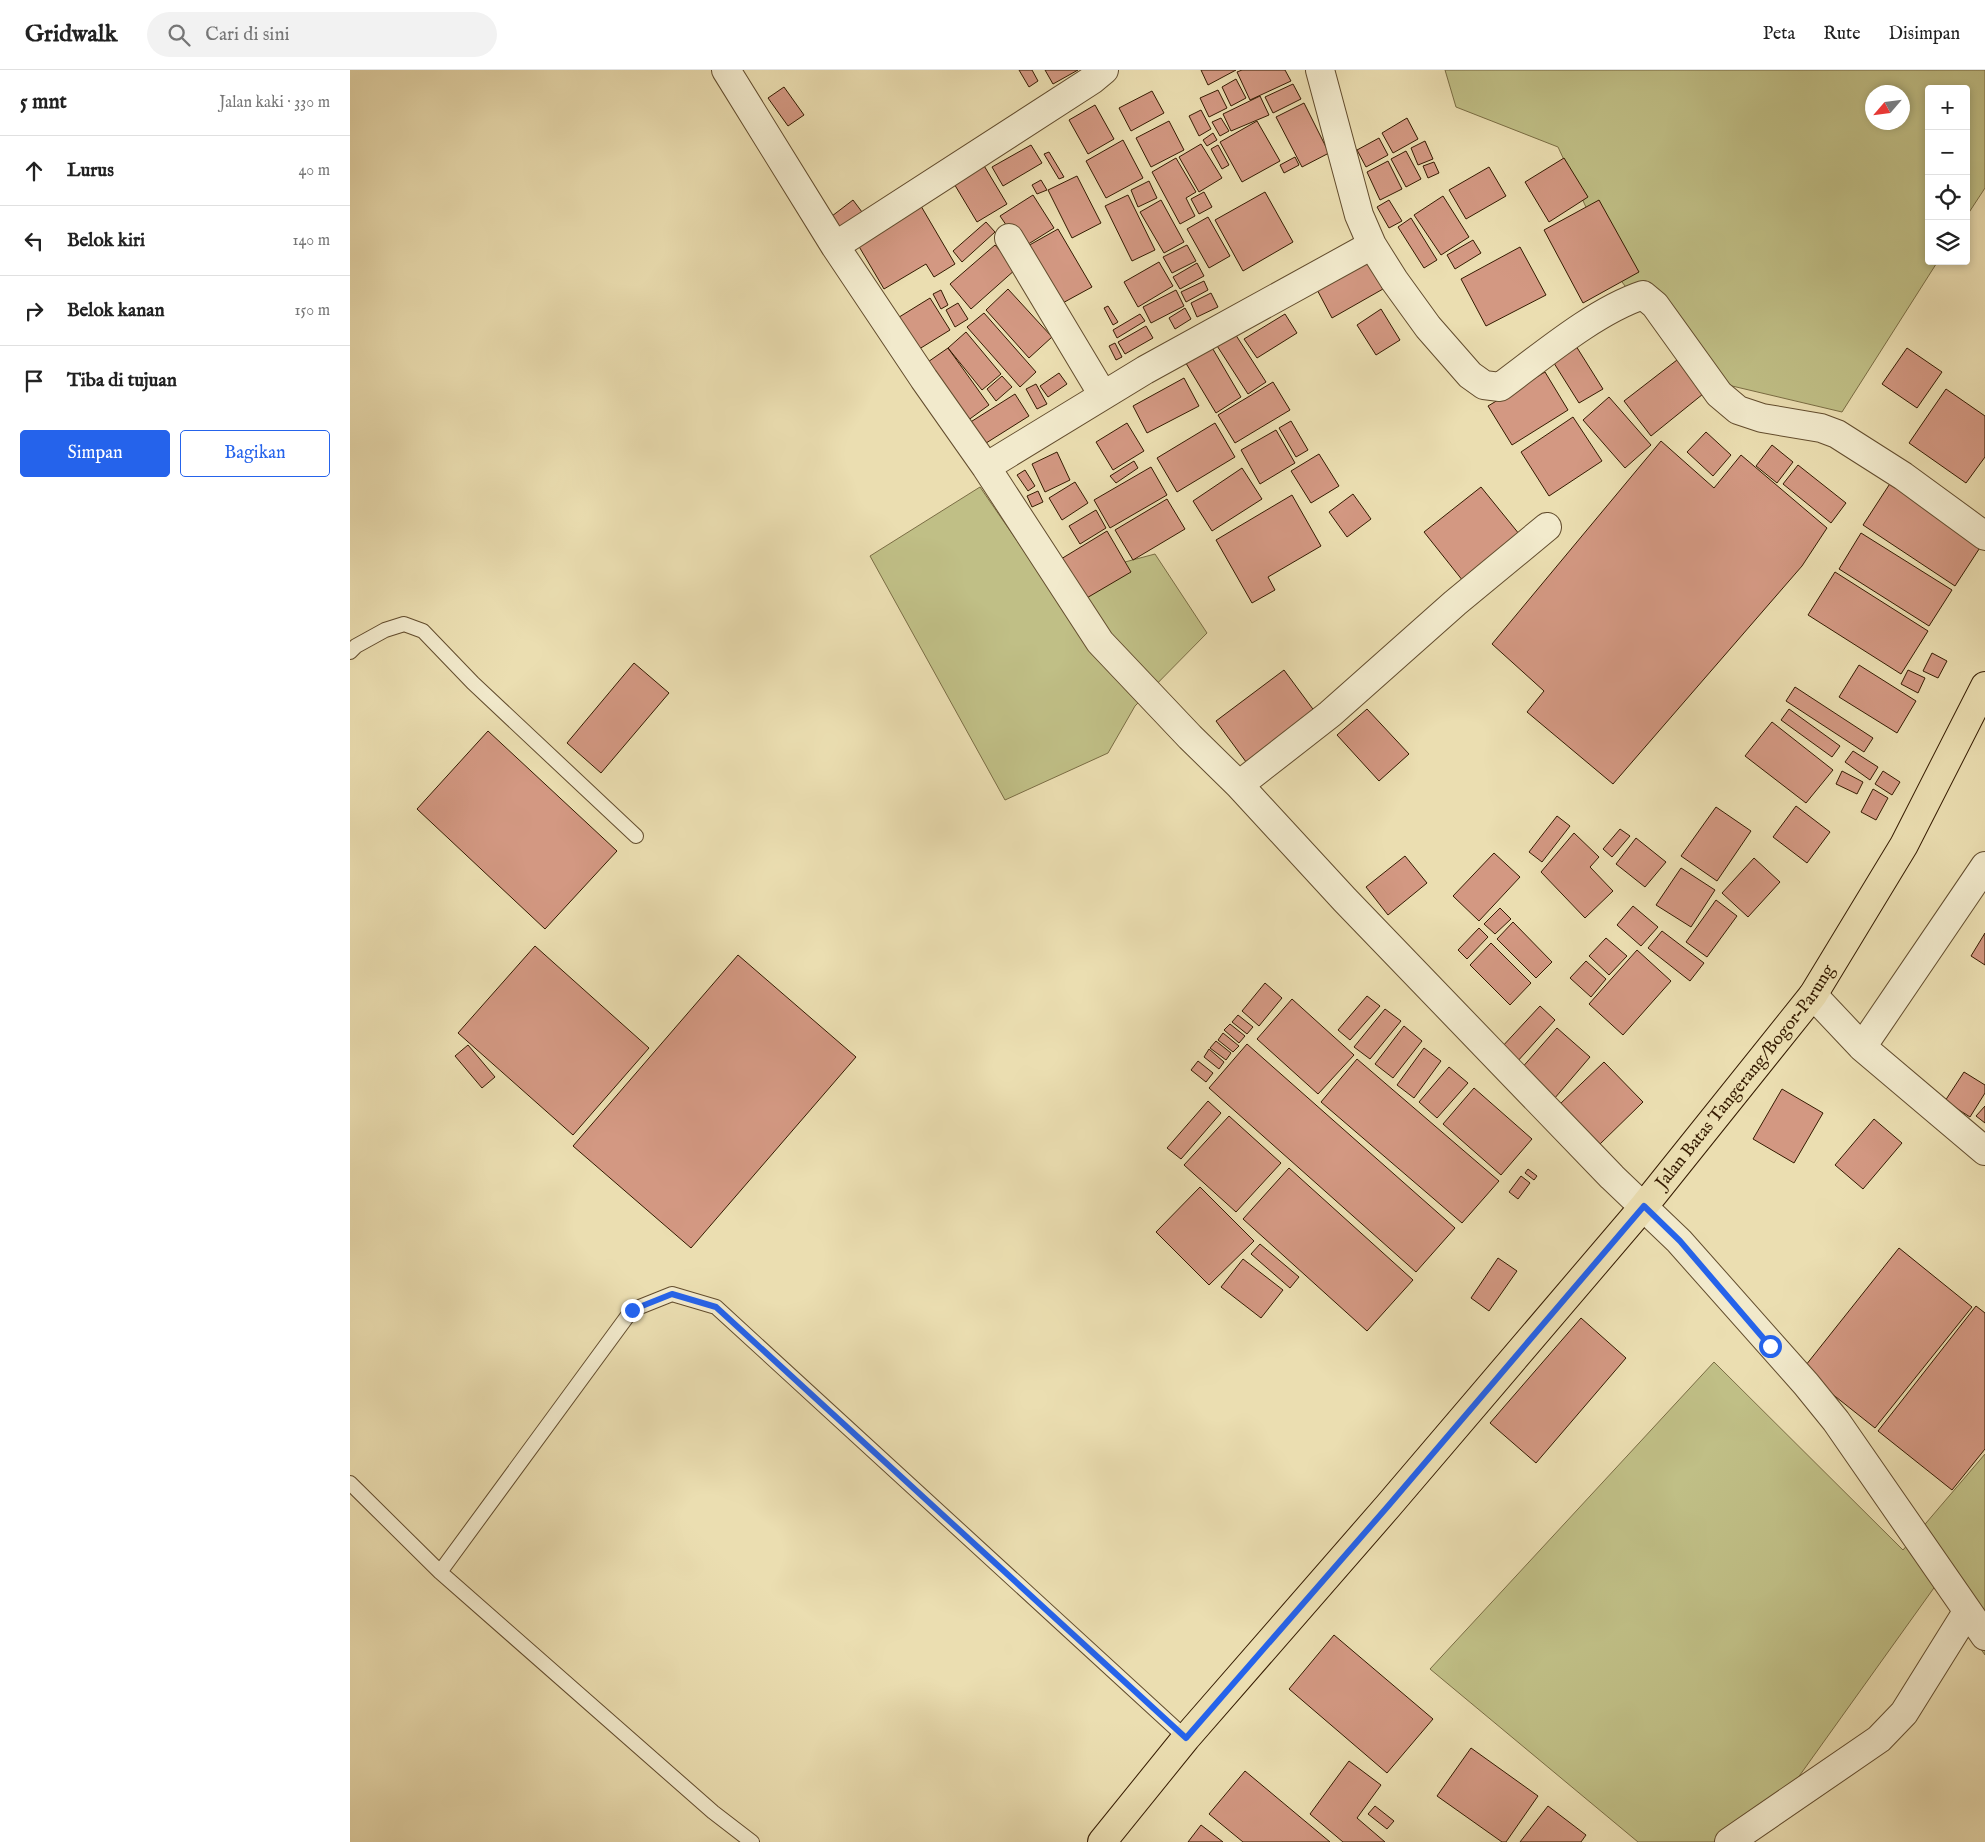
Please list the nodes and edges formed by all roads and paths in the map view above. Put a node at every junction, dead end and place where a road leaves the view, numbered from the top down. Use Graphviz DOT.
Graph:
graph roads {
  1 [pos="726,70"];
  2 [pos="1104,70"];
  3 [pos="1320,70"];
  4 [pos="1009,238"];
  5 [pos="1372,245"];
  6 [pos="835,246"];
  7 [pos="1103,395"];
  8 [pos="986,467"];
  9 [pos="1547,528"];
  10 [pos="1985,536"];
  11 [pos="350,652"];
  12 [pos="1985,687"];
  13 [pos="1239,785"];
  14 [pos="636,836"];
  15 [pos="1985,866"];
  16 [pos="1813,995"];
  17 [pos="1862,1047"];
  18 [pos="1985,1151"];
  19 [pos="1644,1206"];
  20 [pos="350,1483"];
  21 [pos="440,1572"];
  22 [pos="1967,1612"];
  23 [pos="1985,1636"];
  24 [pos="1186,1738"];
  25 [pos="752,1842"];
  26 [pos="1102,1842"];
  27 [pos="1729,1842"];
  1 -- 6 [label="street"];
  2 -- 6 [label="street"];
  3 -- 5 [label="street"];
  4 -- 7 [label="street"];
  5 -- 7 [label="street"];
  5 -- 10 [label="street"];
  6 -- 8 [label="street"];
  7 -- 8 [label="street"];
  8 -- 13 [label="street"];
  9 -- 13 [label="street"];
  11 -- 14 [label="lane"];
  12 -- 16 [label="main road, Jalan Batas Tangerang/Bogor–Parung"];
  13 -- 19 [label="street"];
  15 -- 17 [label="street"];
  16 -- 17 [label="street"];
  16 -- 19 [label="main road, Jalan Batas Tangerang/Bogor–Parung"];
  17 -- 18 [label="street"];
  19 -- 22 [label="street"];
  19 -- 24 [label="main road, Jalan Batas Tangerang/Bogor–Parung"];
  20 -- 21 [label="lane"];
  21 -- 24 [label="lane"];
  21 -- 25 [label="lane"];
  22 -- 23 [label="street"];
  22 -- 27 [label="street"];
  24 -- 26 [label="main road, Jalan Batas Tangerang/Bogor–Parung"];
}
